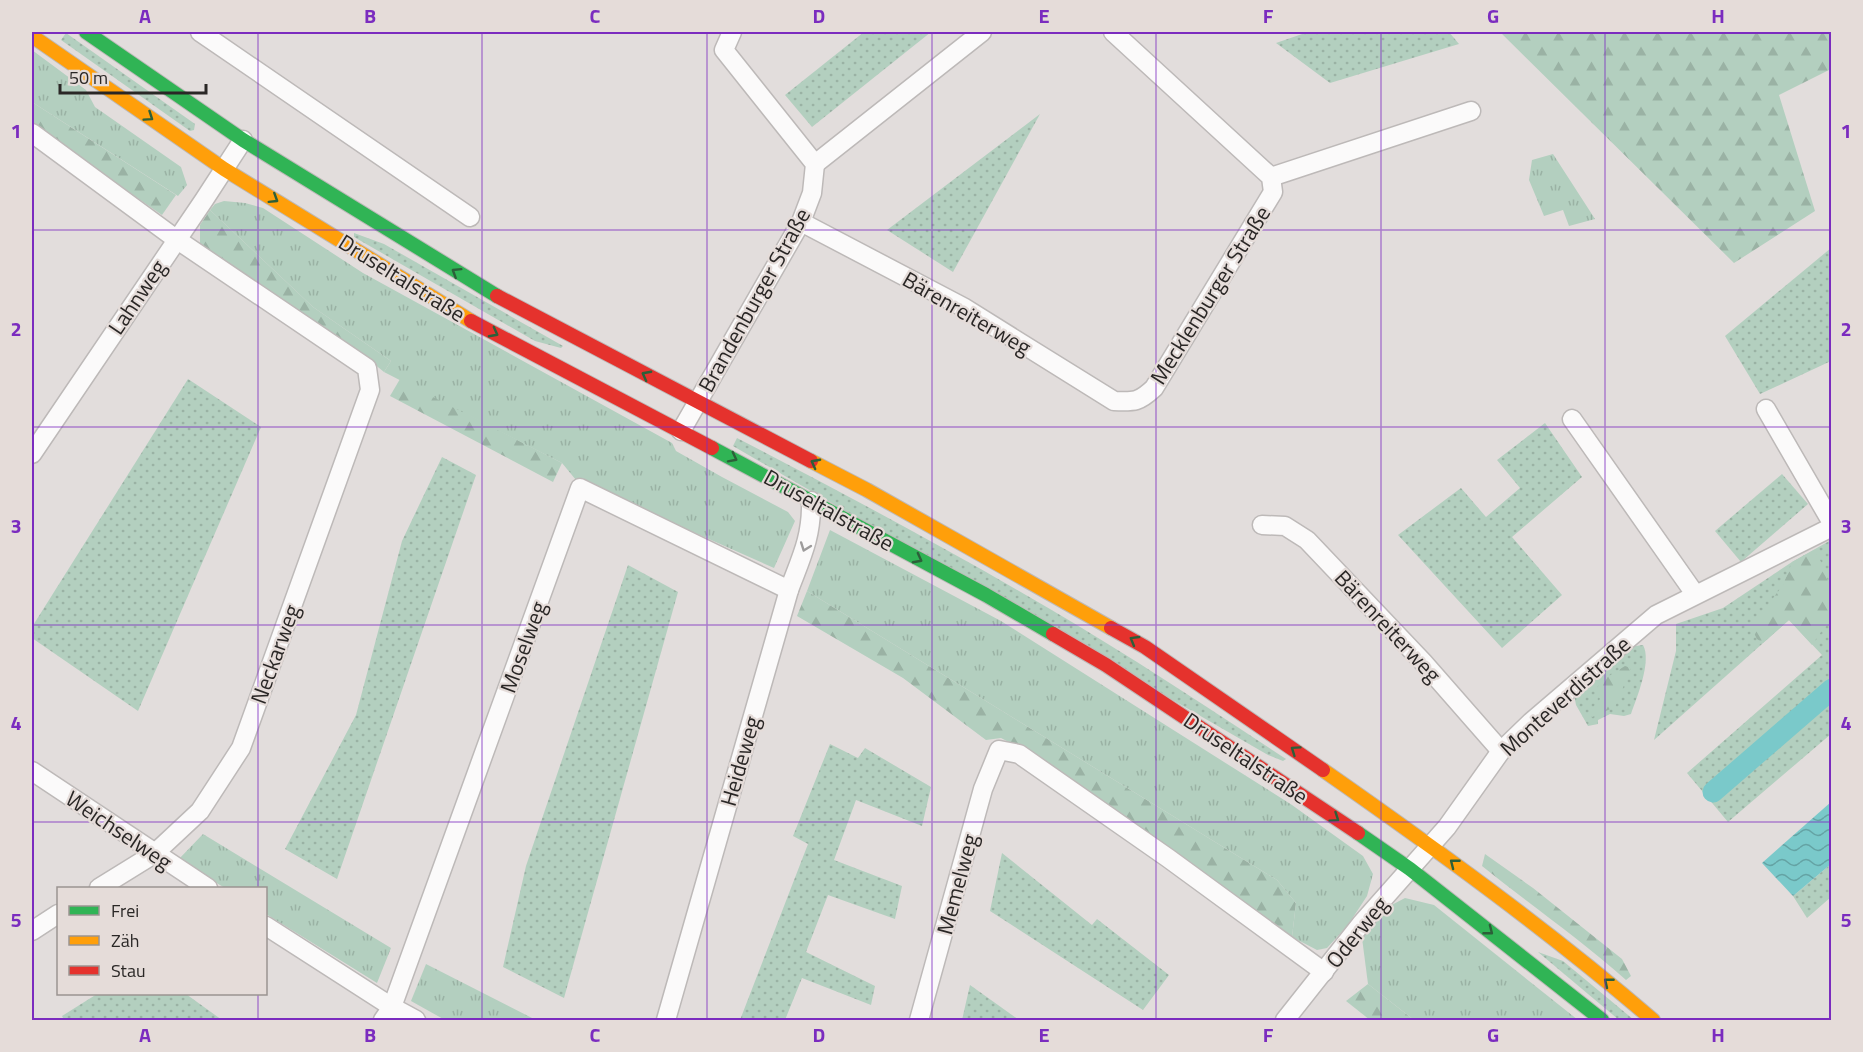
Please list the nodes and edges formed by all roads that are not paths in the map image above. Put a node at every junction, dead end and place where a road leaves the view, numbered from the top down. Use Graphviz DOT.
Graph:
graph roads {
  1 [pos="86,32"];
  2 [pos="200,32"];
  3 [pos="732,32"];
  4 [pos="982,32"];
  5 [pos="1113,32"];
  6 [pos="32,36"];
  7 [pos="1471,111"];
  8 [pos="32,133"];
  9 [pos="243,140"];
  10 [pos="815,164"];
  11 [pos="224,169"];
  12 [pos="1270,177"];
  13 [pos="470,218"];
  14 [pos="801,222"];
  15 [pos="177,238"];
  16 [pos="697,402"];
  17 [pos="1132,402"];
  18 [pos="1766,409"];
  19 [pos="1572,419"];
  20 [pos="681,431"];
  21 [pos="32,454"];
  22 [pos="811,501"];
  23 [pos="1262,525"];
  24 [pos="1832,525"];
  25 [pos="789,590"];
  26 [pos="1695,594"];
  27 [pos="1501,751"];
  28 [pos="32,771"];
  29 [pos="1431,845"];
  30 [pos="154,854"];
  31 [pos="1410,869"];
  32 [pos="101,887"];
  33 [pos="206,887"];
  34 [pos="57,915"];
  35 [pos="267,927"];
  36 [pos="32,931"];
  37 [pos="1324,972"];
  38 [pos="387,1014"];
  39 [pos="416,1020"];
  40 [pos="666,1020"];
  41 [pos="919,1020"];
  42 [pos="1285,1020"];
  43 [pos="1602,1020"];
  44 [pos="1653,1020"];
  1 -- 9 [label="main road, Druseltalstraße"];
  2 -- 13 [label="street"];
  3 -- 10 [label="street"];
  4 -- 10 [label="street"];
  5 -- 12 [label="street, Mecklenburger Straße"];
  6 -- 11 [label="main road, Druseltalstraße, one-way"];
  7 -- 12 [label="street, Mecklenburger Straße"];
  8 -- 15 [label="street"];
  9 -- 11 [label="street, Lahnweg"];
  16 -- 9 [label="main road, Druseltalstraße, one-way"];
  10 -- 14 [label="street, Brandenburger Straße"];
  11 -- 15 [label="street, Lahnweg"];
  11 -- 20 [label="main road, Druseltalstraße, one-way"];
  12 -- 17 [label="street, Mecklenburger Straße"];
  14 -- 16 [label="street, Brandenburger Straße"];
  14 -- 17 [label="street, Bärenreiterweg"];
  15 -- 21 [label="street, Lahnweg"];
  15 -- 30 [label="street, Neckarweg"];
  16 -- 20 [label="street, Brandenburger Straße"];
  29 -- 16 [label="main road, Druseltalstraße, one-way"];
  18 -- 24 [label="street, Monteverdistraße"];
  19 -- 26 [label="street"];
  20 -- 22 [label="main road, Druseltalstraße, one-way"];
  22 -- 25 [label="street, Heideweg, one-way"];
  22 -- 31 [label="main road, Druseltalstraße, one-way"];
  23 -- 27 [label="street, Bärenreiterweg"];
  24 -- 26 [label="street, Monteverdistraße"];
  25 -- 38 [label="street, Moselweg"];
  25 -- 40 [label="street, Heideweg"];
  26 -- 27 [label="street, Monteverdistraße"];
  27 -- 29 [label="street, Monteverdistraße"];
  28 -- 30 [label="street, Weichselweg"];
  29 -- 31 [label="street, Oderweg"];
  44 -- 29 [label="main road, Druseltalstraße, one-way"];
  30 -- 32 [label="street, Neckarweg"];
  30 -- 33 [label="street, Weichselweg"];
  31 -- 37 [label="street, Oderweg"];
  31 -- 43 [label="main road, Druseltalstraße, one-way"];
  34 -- 36 [label="street"];
  35 -- 38 [label="street"];
  37 -- 41 [label="street, Memelweg"];
  37 -- 42 [label="street, Oderweg"];
  38 -- 39 [label="street"];
}
